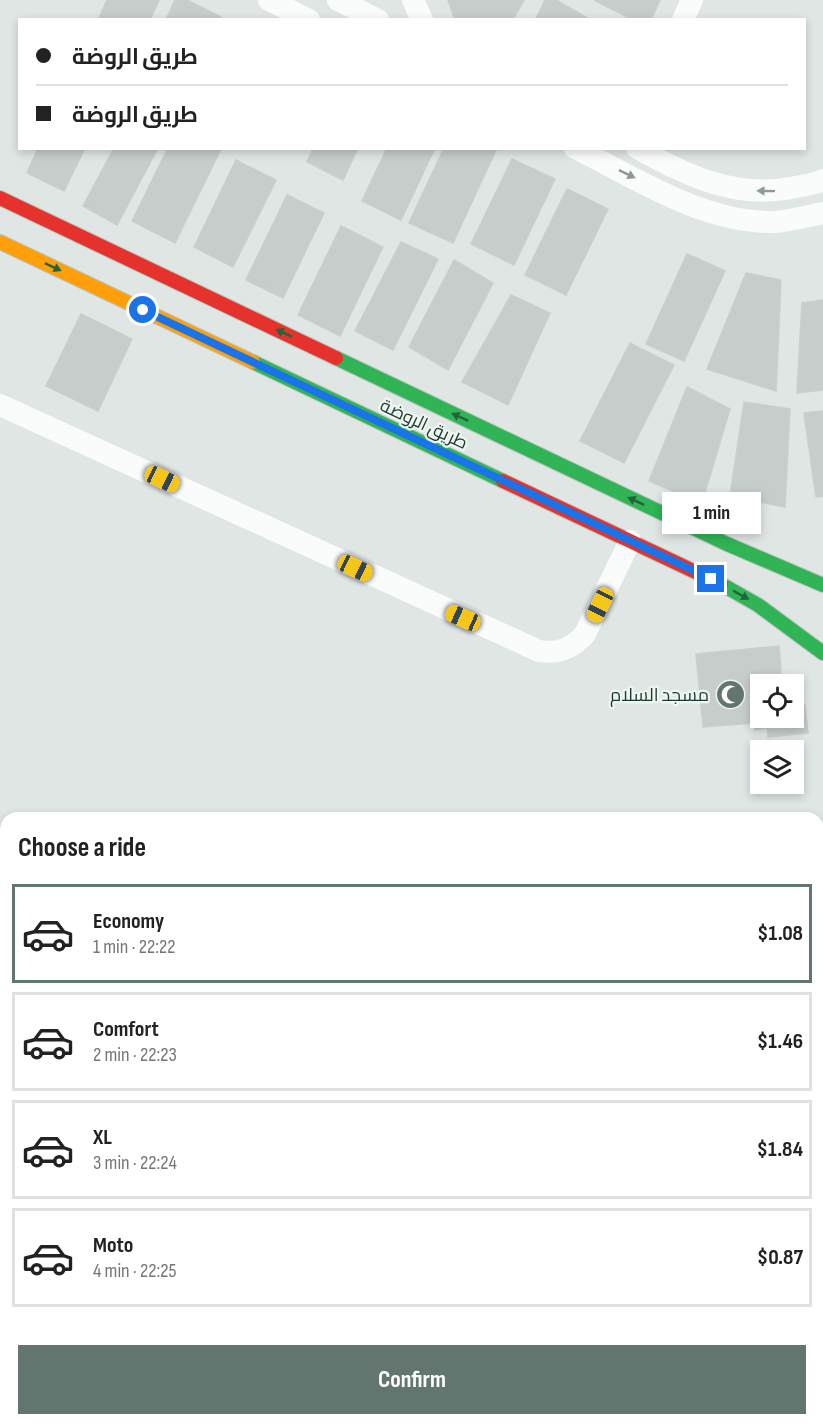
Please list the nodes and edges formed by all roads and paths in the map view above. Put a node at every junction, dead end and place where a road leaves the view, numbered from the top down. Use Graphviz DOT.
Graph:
graph roads {
  1 [pos="269,0"];
  2 [pos="413,0"];
  3 [pos="692,0"];
  4 [pos="344,6"];
  5 [pos="305,18"];
  6 [pos="373,18"];
  7 [pos="421,18"];
  8 [pos="683,18"];
  9 [pos="578,150"];
  10 [pos="644,150"];
  11 [pos="664,156"];
  12 [pos="823,180"];
  13 [pos="0,198"];
  14 [pos="823,213"];
  15 [pos="0,242"];
  16 [pos="0,405"];
  17 [pos="630,541"];
  18 [pos="823,585"];
  19 [pos="823,653"];
  1 -- 5 [label="street"];
  2 -- 7 [label="street"];
  3 -- 8 [label="street"];
  4 -- 6 [label="street"];
  9 -- 14 [label="street, one-way"];
  10 -- 11 [label="street"];
  12 -- 11 [label="street, one-way"];
  18 -- 13 [label="street, طريق الروضة, one-way"];
  15 -- 17 [label="street, طريق الروضة, one-way"];
  16 -- 17 [label="street"];
  17 -- 19 [label="street, طريق الروضة, one-way"];
}
